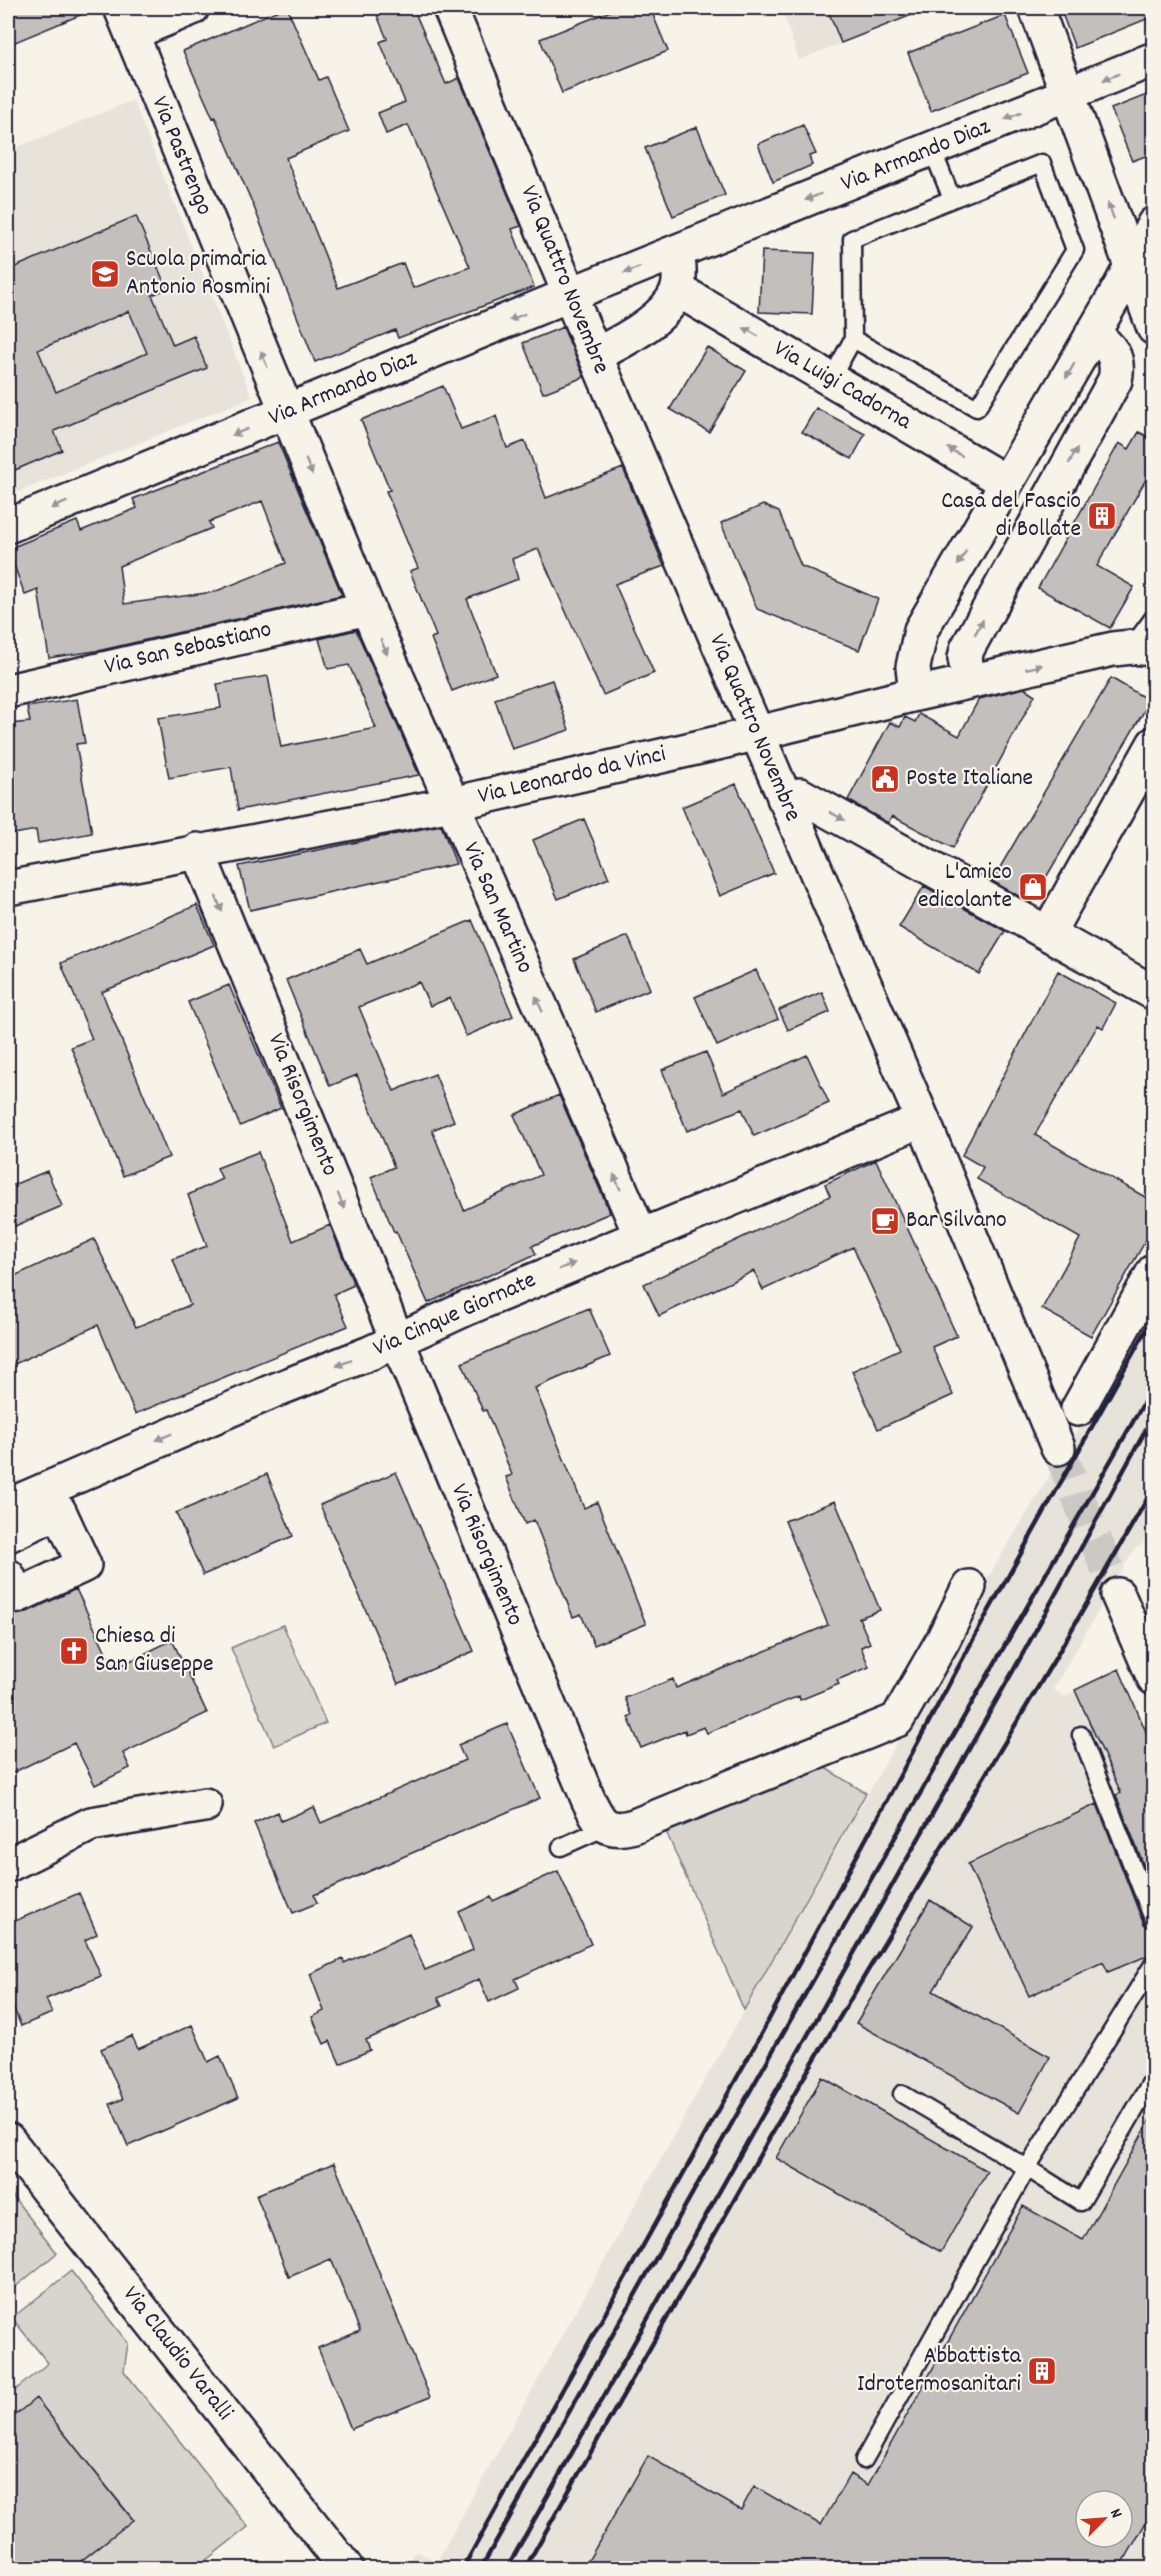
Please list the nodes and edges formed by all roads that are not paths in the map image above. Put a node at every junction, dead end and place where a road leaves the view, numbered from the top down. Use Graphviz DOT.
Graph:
graph roads {
  1 [pos="192,8"];
  2 [pos="450,8"];
  3 [pos="1036,8"];
  4 [pos="127,20"];
  5 [pos="1154,59"];
  6 [pos="1068,94"];
  7 [pos="932,149"];
  8 [pos="952,199"];
  9 [pos="1154,224"];
  10 [pos="678,252"];
  11 [pos="1131,266"];
  12 [pos="678,290"];
  13 [pos="571,294"];
  14 [pos="1154,328"];
  15 [pos="1092,334"];
  16 [pos="853,339"];
  17 [pos="595,355"];
  18 [pos="831,379"];
  19 [pos="286,413"];
  20 [pos="1006,482"];
  21 [pos="8,526"];
  22 [pos="368,608"];
  23 [pos="1154,617"];
  24 [pos="1143,648"];
  25 [pos="969,682"];
  26 [pos="8,691"];
  27 [pos="916,694"];
  28 [pos="757,734"];
  29 [pos="1154,744"];
  30 [pos="784,798"];
  31 [pos="452,804"];
  32 [pos="197,850"];
  33 [pos="8,888"];
  34 [pos="1048,933"];
  35 [pos="1154,993"];
  36 [pos="903,1128"];
  37 [pos="641,1236"];
  38 [pos="1154,1271"];
  39 [pos="397,1339"];
  40 [pos="1078,1409"];
  41 [pos="1058,1448"];
  42 [pos="11,1496"];
  43 [pos="8,1535"];
  44 [pos="8,1576"];
  45 [pos="969,1587"];
  46 [pos="1118,1595"];
  47 [pos="1154,1678"];
  48 [pos="1081,1735"];
  49 [pos="205,1804"];
  50 [pos="606,1827"];
  51 [pos="561,1847"];
  52 [pos="8,1865"];
  53 [pos="1154,1921"];
  54 [pos="1154,1963"];
  55 [pos="1154,2077"];
  56 [pos="902,2094"];
  57 [pos="8,2140"];
  58 [pos="1027,2168"];
  59 [pos="864,2460"];
  60 [pos="346,2568"];
  1 -- 4 [label="street, Via Pastrengo"];
  2 -- 13 [label="street, Via Quattro Novembre"];
  3 -- 6 [label="street"];
  19 -- 4 [label="street, Via Pastrengo, one-way"];
  5 -- 6 [label="street, Via Armando Diaz, one-way"];
  6 -- 7 [label="street, Via Armando Diaz, one-way"];
  11 -- 6 [label="street, one-way"];
  7 -- 8 [label="lane"];
  7 -- 10 [label="street, Via Armando Diaz, one-way"];
  8 -- 16 [label="lane"];
  8 -- 16 [label="lane"];
  9 -- 11 [label="street"];
  10 -- 12 [label="street"];
  10 -- 13 [label="street, Via Armando Diaz, one-way"];
  11 -- 14 [label="street"];
  11 -- 15 [label="street"];
  12 -- 17 [label="street"];
  18 -- 12 [label="street, Via Luigi Cadorna, one-way"];
  13 -- 17 [label="street, Via Quattro Novembre"];
  13 -- 19 [label="street, Via Armando Diaz, one-way"];
  15 -- 20 [label="street, one-way"];
  25 -- 15 [label="street, one-way"];
  16 -- 18 [label="lane"];
  17 -- 28 [label="street, Via Quattro Novembre"];
  20 -- 18 [label="street, Via Luigi Cadorna, one-way"];
  19 -- 21 [label="street, Via Armando Diaz, one-way"];
  19 -- 22 [label="street, Via San Martino, one-way"];
  20 -- 27 [label="street, one-way"];
  22 -- 26 [label="street, Via San Sebastiano"];
  22 -- 31 [label="street, Via San Martino, one-way"];
  23 -- 24 [label="lane"];
  25 -- 24 [label="street, Via Leonardo da Vinci, one-way"];
  25 -- 27 [label="street, Via Leonardo da Vinci"];
  27 -- 28 [label="street, Via Leonardo da Vinci"];
  28 -- 30 [label="street, Via Quattro Novembre"];
  28 -- 31 [label="street, Via Leonardo da Vinci"];
  29 -- 34 [label="street"];
  30 -- 34 [label="street, one-way"];
  30 -- 41 [label="street, Via Quattro Novembre"];
  31 -- 32 [label="street, Via Leonardo da Vinci"];
  37 -- 31 [label="street, Via San Martino, one-way"];
  32 -- 33 [label="street, Via Leonardo da Vinci"];
  32 -- 39 [label="street, Via Risorgimento, one-way"];
  34 -- 35 [label="street"];
  36 -- 37 [label="street, Via Cinque Giornate"];
  39 -- 37 [label="street, Via Cinque Giornate, one-way"];
  38 -- 40 [label="street"];
  39 -- 42 [label="street, Via Cinque Giornate, one-way"];
  39 -- 50 [label="street, Via Risorgimento"];
  43 -- 44 [label="street"];
  45 -- 50 [label="street"];
  46 -- 47 [label="street"];
  48 -- 53 [label="lane"];
  49 -- 52 [label="street"];
  50 -- 51 [label="lane"];
  54 -- 58 [label="lane"];
  55 -- 58 [label="lane"];
  56 -- 58 [label="lane"];
  57 -- 60 [label="street, Via Claudio Varalli"];
  58 -- 59 [label="lane"];
}
